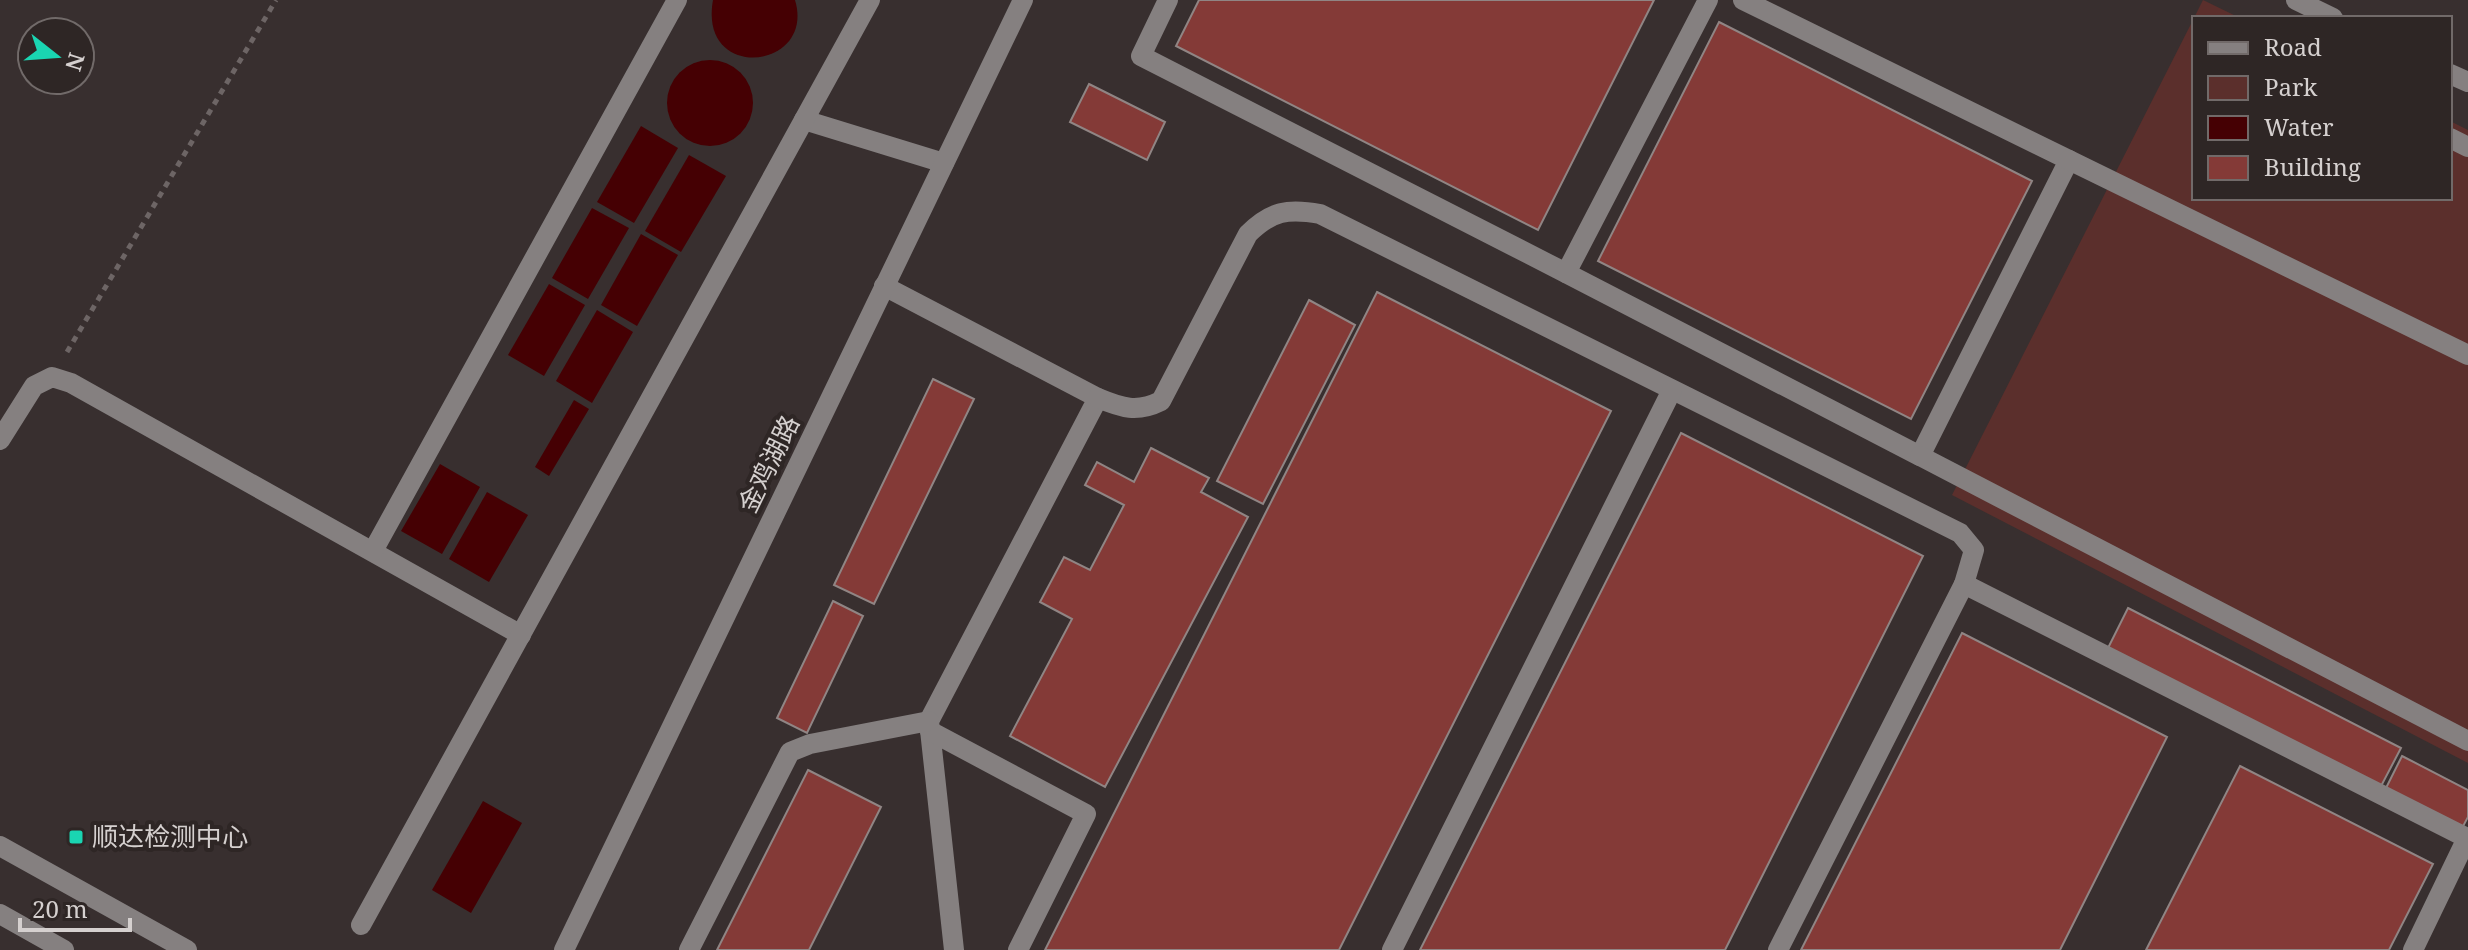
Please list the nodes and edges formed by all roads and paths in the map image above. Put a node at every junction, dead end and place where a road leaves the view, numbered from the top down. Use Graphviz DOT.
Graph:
graph roads {
  1 [pos="276,0"];
  2 [pos="677,0"];
  3 [pos="870,0"];
  4 [pos="1023,0"];
  5 [pos="1168,0"];
  6 [pos="1708,0"];
  7 [pos="1743,0"];
  8 [pos="2296,0"];
  9 [pos="2334,12"];
  10 [pos="804,120"];
  11 [pos="2069,160"];
  12 [pos="944,163"];
  13 [pos="1566,273"];
  14 [pos="884,286"];
  15 [pos="2468,355"];
  16 [pos="52,377"];
  17 [pos="1672,390"];
  18 [pos="1098,398"];
  19 [pos="0,440"];
  20 [pos="1920,456"];
  21 [pos="373,551"];
  22 [pos="1964,584"];
  23 [pos="521,635"];
  24 [pos="929,726"];
  25 [pos="2468,741"];
  26 [pos="0,846"];
  27 [pos="0,914"];
  28 [pos="361,925"];
  29 [pos="64,950"];
  30 [pos="187,950"];
  31 [pos="564,950"];
  32 [pos="689,950"];
  33 [pos="954,950"];
  34 [pos="1018,950"];
  35 [pos="1392,950"];
  36 [pos="1778,950"];
  37 [pos="2413,950"];
  1 -- 16 [label="path"];
  2 -- 21 [label="street"];
  3 -- 10 [label="street"];
  4 -- 12 [label="street, 金鸡湖路"];
  5 -- 13 [label="street"];
  6 -- 13 [label="street"];
  7 -- 11 [label="street"];
  8 -- 9 [label="street"];
  10 -- 12 [label="street"];
  10 -- 23 [label="street"];
  11 -- 15 [label="street"];
  11 -- 20 [label="street"];
  12 -- 14 [label="street, 金鸡湖路"];
  13 -- 20 [label="street"];
  14 -- 18 [label="street"];
  14 -- 31 [label="street, 金鸡湖路"];
  16 -- 19 [label="street"];
  16 -- 21 [label="street"];
  17 -- 18 [label="street"];
  17 -- 22 [label="street"];
  17 -- 35 [label="street"];
  18 -- 24 [label="street"];
  20 -- 25 [label="street"];
  21 -- 23 [label="street"];
  22 -- 36 [label="street"];
  22 -- 37 [label="street"];
  23 -- 28 [label="street"];
  24 -- 32 [label="street"];
  24 -- 33 [label="street"];
  24 -- 34 [label="street"];
  26 -- 30 [label="street"];
  27 -- 29 [label="street"];
}
